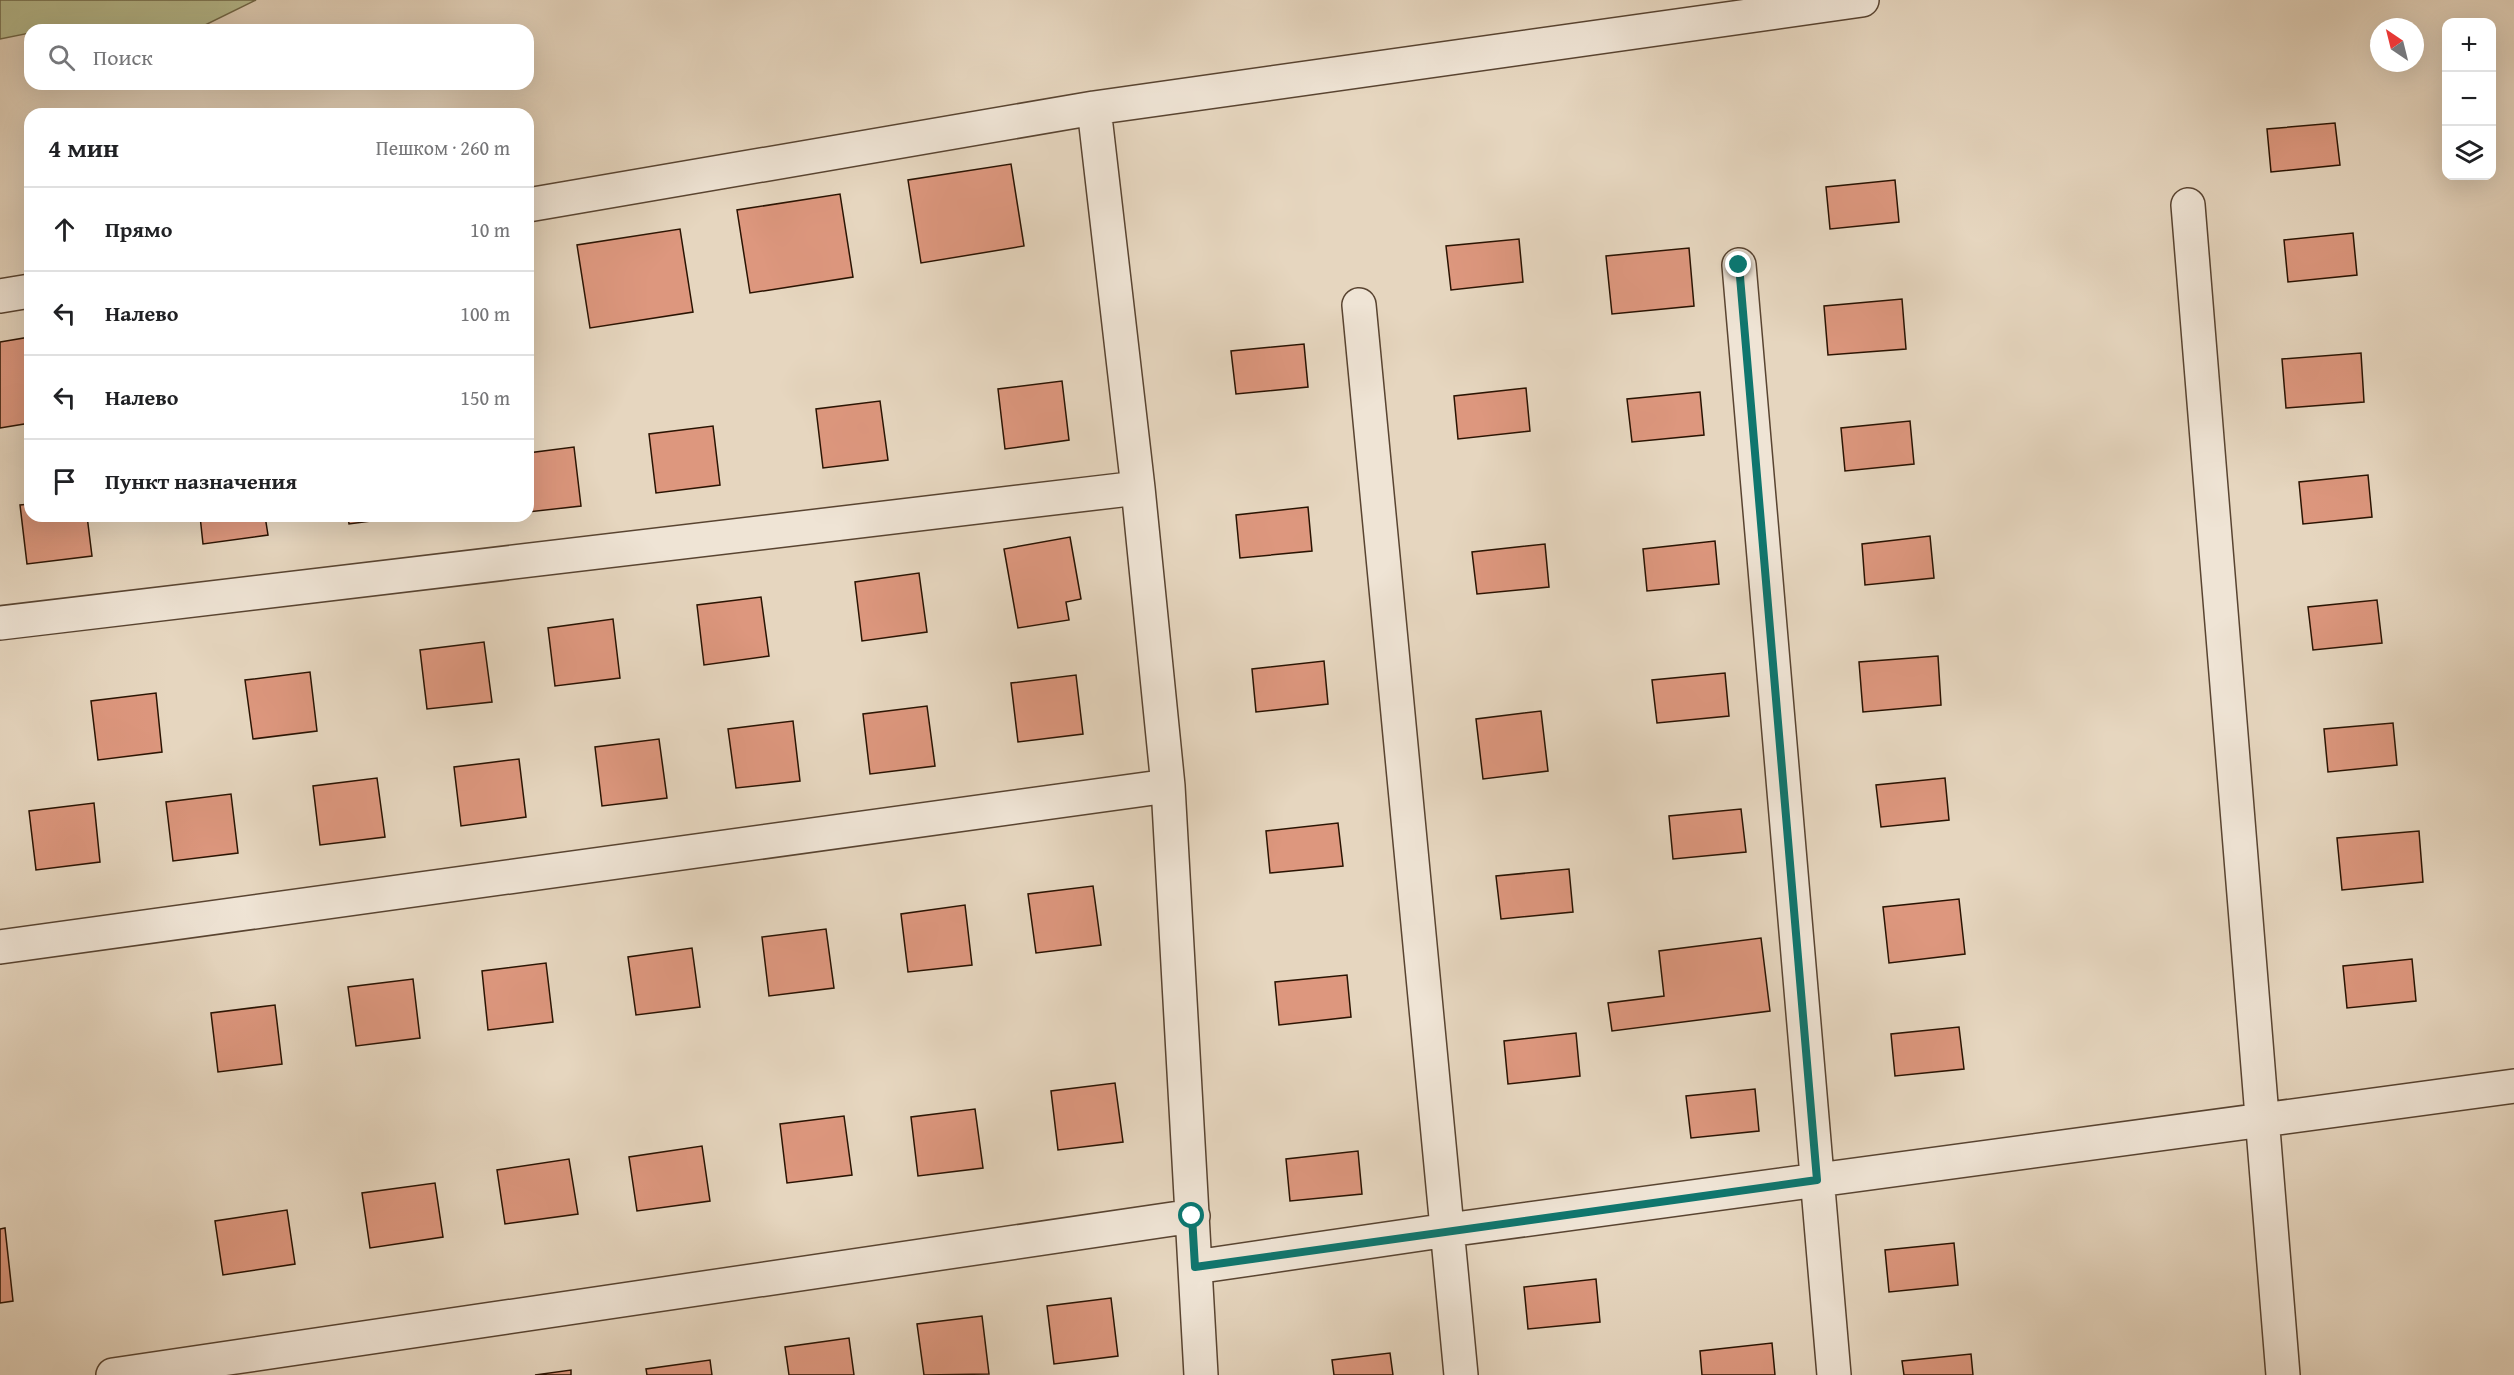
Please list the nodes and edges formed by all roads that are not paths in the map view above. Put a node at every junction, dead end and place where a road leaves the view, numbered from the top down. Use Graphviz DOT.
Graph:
graph roads {
  1 [pos="1862,0"];
  2 [pos="1094,108"];
  3 [pos="534,204"];
  4 [pos="2188,205"];
  5 [pos="1739,265"];
  6 [pos="24,292"];
  7 [pos="0,296"];
  8 [pos="1359,305"];
  9 [pos="1138,488"];
  10 [pos="0,623"];
  11 [pos="1168,786"];
  12 [pos="0,947"];
  13 [pos="2514,1086"];
  14 [pos="2263,1120"];
  15 [pos="1817,1180"];
  16 [pos="1192,1216"];
  17 [pos="1448,1230"];
  18 [pos="1195,1267"];
  19 [pos="113,1375"];
  20 [pos="1201,1375"];
  21 [pos="1461,1375"];
  22 [pos="1834,1375"];
  23 [pos="2283,1375"];
  1 -- 2 [label="street"];
  2 -- 3 [label="street"];
  2 -- 9 [label="street"];
  4 -- 14 [label="street"];
  5 -- 15 [label="street"];
  6 -- 7 [label="street"];
  8 -- 17 [label="street"];
  9 -- 10 [label="street"];
  9 -- 11 [label="street"];
  11 -- 12 [label="street"];
  11 -- 16 [label="street"];
  13 -- 14 [label="street"];
  14 -- 15 [label="street"];
  14 -- 23 [label="street"];
  15 -- 17 [label="street"];
  15 -- 22 [label="street"];
  16 -- 18 [label="street"];
  16 -- 19 [label="street"];
  17 -- 18 [label="street"];
  17 -- 21 [label="street"];
  18 -- 20 [label="street"];
}
